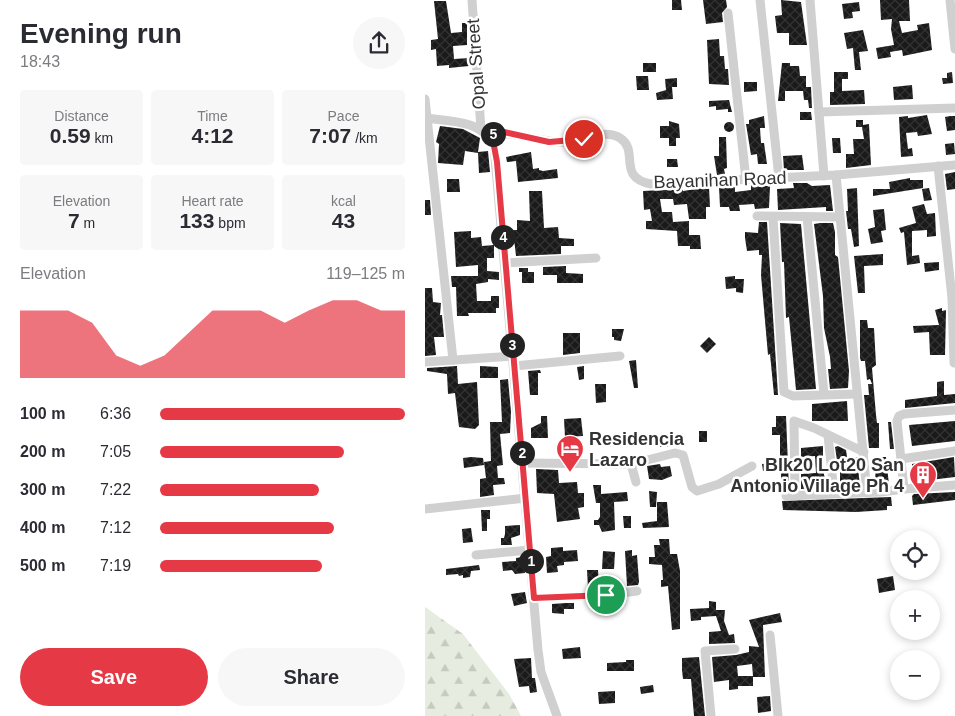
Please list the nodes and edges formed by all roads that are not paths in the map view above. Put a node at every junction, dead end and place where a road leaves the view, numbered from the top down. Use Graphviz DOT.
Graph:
graph roads {
  1 [pos="472,0"];
  2 [pos="760,0"];
  3 [pos="810,0"];
  4 [pos="950,0"];
  5 [pos="728,13"];
  6 [pos="954,24"];
  7 [pos="955,49"];
  8 [pos="425,99"];
  9 [pos="955,108"];
  10 [pos="819,112"];
  11 [pos="426,118"];
  12 [pos="484,132"];
  13 [pos="955,165"];
  14 [pos="938,166"];
  15 [pos="836,175"];
  16 [pos="824,176"];
  17 [pos="779,178"];
  18 [pos="746,180"];
  19 [pos="757,216"];
  20 [pos="773,217"];
  21 [pos="807,217"];
  22 [pos="839,217"];
  23 [pos="596,258"];
  24 [pos="505,263"];
  25 [pos="513,356"];
  26 [pos="620,356"];
  27 [pos="453,360"];
  28 [pos="425,362"];
  29 [pos="955,363"];
  30 [pos="514,366"];
  31 [pos="824,394"];
  32 [pos="856,394"];
  33 [pos="955,410"];
  34 [pos="827,436"];
  35 [pos="955,451"];
  36 [pos="864,452"];
  37 [pos="901,459"];
  38 [pos="523,463"];
  39 [pos="631,464"];
  40 [pos="752,466"];
  41 [pos="636,482"];
  42 [pos="955,485"];
  43 [pos="904,489"];
  44 [pos="835,492"];
  45 [pos="867,493"];
  46 [pos="526,498"];
  47 [pos="425,509"];
  48 [pos="530,550"];
  49 [pos="476,555"];
  50 [pos="637,591"];
  51 [pos="534,598"];
  52 [pos="770,635"];
  53 [pos="735,649"];
  54 [pos="557,716"];
  55 [pos="711,716"];
  56 [pos="778,716"];
  1 -- 12 [label="street, Opal Street"];
  2 -- 17 [label="street"];
  3 -- 10 [label="street"];
  4 -- 6 [label="street"];
  5 -- 18 [label="street"];
  6 -- 7 [label="street"];
  8 -- 11 [label="street"];
  9 -- 10 [label="street"];
  10 -- 16 [label="street"];
  11 -- 12 [label="street, Bayanihan Road"];
  11 -- 27 [label="street"];
  12 -- 18 [label="street, Bayanihan Road"];
  12 -- 24 [label="street, Opal Street"];
  13 -- 14 [label="street, Bayanihan Road"];
  14 -- 15 [label="street, Bayanihan Road"];
  14 -- 29 [label="street"];
  15 -- 16 [label="street, Bayanihan Road"];
  15 -- 22 [label="street"];
  16 -- 17 [label="street, Bayanihan Road"];
  17 -- 18 [label="street, Bayanihan Road"];
  19 -- 20 [label="street"];
  20 -- 21 [label="street"];
  20 -- 31 [label="street"];
  21 -- 22 [label="street"];
  21 -- 31 [label="street"];
  22 -- 32 [label="street"];
  23 -- 24 [label="street"];
  24 -- 25 [label="street, Opal Street"];
  25 -- 27 [label="street"];
  25 -- 30 [label="street, Opal Street"];
  26 -- 30 [label="street"];
  27 -- 28 [label="street"];
  30 -- 38 [label="street, Opal Street"];
  31 -- 32 [label="street"];
  32 -- 36 [label="street"];
  33 -- 37 [label="street"];
  34 -- 36 [label="street"];
  34 -- 44 [label="street"];
  34 -- 44 [label="street"];
  35 -- 37 [label="street"];
  36 -- 45 [label="street"];
  37 -- 43 [label="street"];
  38 -- 39 [label="street"];
  38 -- 46 [label="street, Opal Street"];
  39 -- 40 [label="street"];
  39 -- 41 [label="street"];
  42 -- 43 [label="street"];
  43 -- 45 [label="street"];
  44 -- 45 [label="street"];
  46 -- 47 [label="street"];
  46 -- 48 [label="street, Opal Street"];
  48 -- 49 [label="street"];
  48 -- 51 [label="street, Opal Street"];
  50 -- 51 [label="street"];
  51 -- 54 [label="street, Opal Street"];
  52 -- 56 [label="street"];
  53 -- 55 [label="street"];
}
